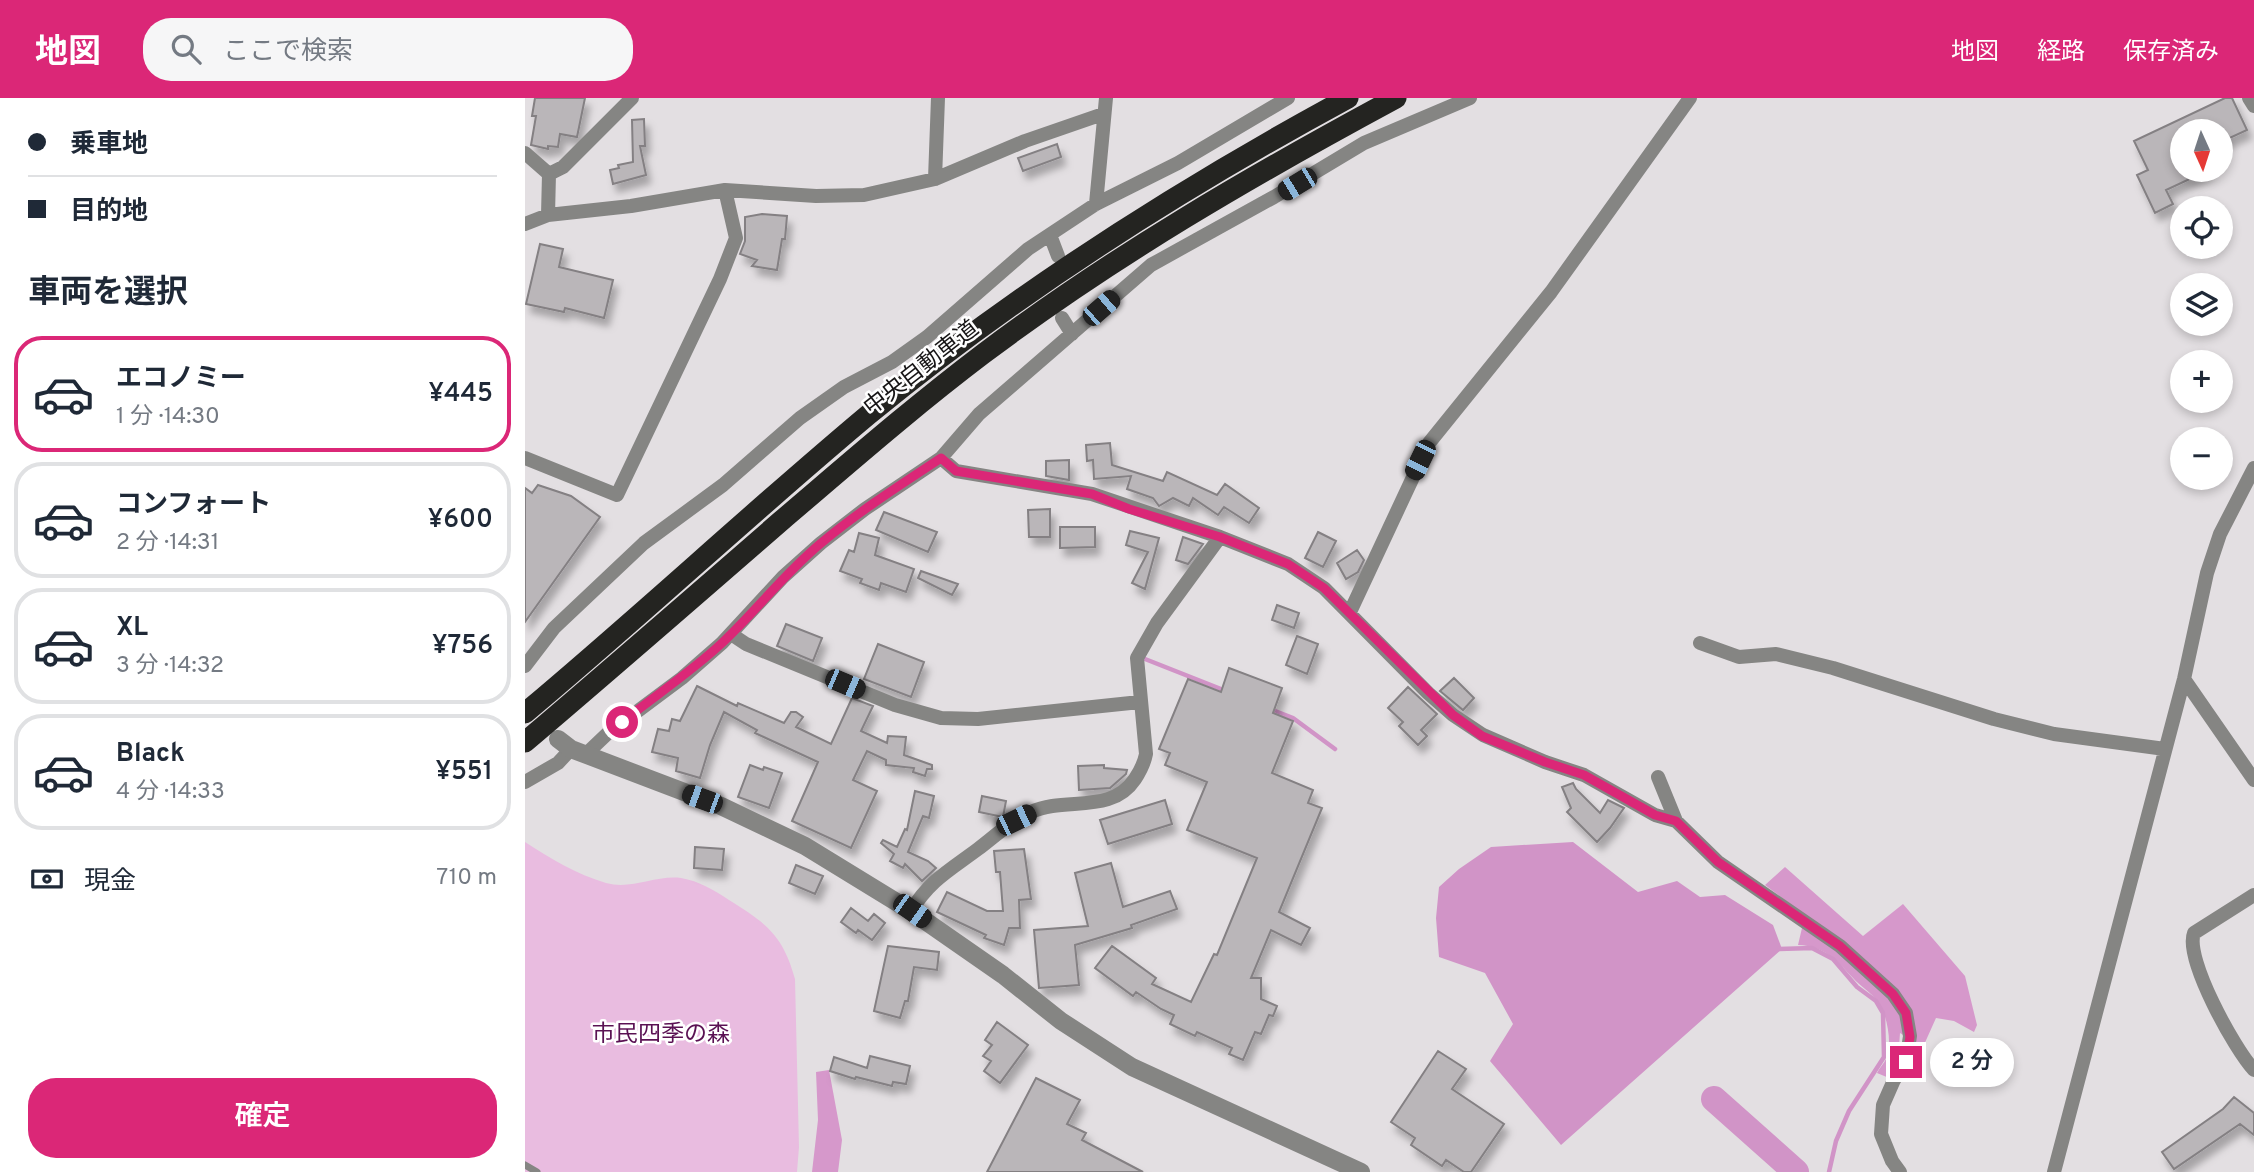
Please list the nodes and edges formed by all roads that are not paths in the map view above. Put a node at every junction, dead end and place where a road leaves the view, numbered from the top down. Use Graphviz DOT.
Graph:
graph roads {
  1 [pos="632,98"];
  2 [pos="939,98"];
  3 [pos="1106,98"];
  4 [pos="1288,98"];
  5 [pos="1348,98"];
  6 [pos="1395,98"];
  7 [pos="1470,98"];
  8 [pos="1690,98"];
  9 [pos="2249,98"];
  10 [pos="2254,106"];
  11 [pos="1103,114"];
  12 [pos="525,153"];
  13 [pos="549,174"];
  14 [pos="935,179"];
  15 [pos="725,190"];
  16 [pos="1096,204"];
  17 [pos="548,215"];
  18 [pos="525,224"];
  19 [pos="1050,235"];
  20 [pos="1058,256"];
  21 [pos="1062,318"];
  22 [pos="1072,334"];
  23 [pos="525,458"];
  24 [pos="941,458"];
  25 [pos="2254,468"];
  26 [pos="1220,537"];
  27 [pos="1350,612"];
  28 [pos="731,634"];
  29 [pos="1700,643"];
  30 [pos="525,666"];
  31 [pos="2184,679"];
  32 [pos="1140,702"];
  33 [pos="525,713"];
  34 [pos="525,742"];
  35 [pos="571,748"];
  36 [pos="2165,749"];
  37 [pos="1658,777"];
  38 [pos="2254,780"];
  39 [pos="525,782"];
  40 [pos="1676,821"];
  41 [pos="2254,895"];
  42 [pos="912,911"];
  43 [pos="2254,1070"];
  44 [pos="525,1165"];
  45 [pos="537,1172"];
  46 [pos="1361,1172"];
  47 [pos="1900,1172"];
  48 [pos="2054,1172"];
  1 -- 13 [label="street"];
  2 -- 14 [label="street"];
  3 -- 11 [label="street"];
  4 -- 16 [label="street"];
  5 -- 33 [label="highway, 中央自動車道"];
  6 -- 34 [label="highway, 中央自動車道"];
  7 -- 22 [label="street"];
  8 -- 27 [label="street"];
  9 -- 10 [label="street"];
  11 -- 14 [label="street"];
  11 -- 16 [label="street"];
  12 -- 13 [label="street"];
  13 -- 17 [label="street"];
  14 -- 15 [label="street"];
  15 -- 17 [label="street"];
  15 -- 23 [label="street"];
  16 -- 19 [label="street"];
  17 -- 18 [label="street"];
  19 -- 20 [label="street"];
  19 -- 30 [label="street"];
  21 -- 22 [label="street"];
  22 -- 24 [label="street"];
  24 -- 26 [label="street"];
  24 -- 28 [label="street"];
  25 -- 31 [label="street"];
  26 -- 27 [label="street"];
  26 -- 32 [label="street"];
  27 -- 40 [label="street"];
  28 -- 32 [label="street"];
  28 -- 35 [label="street"];
  29 -- 36 [label="street"];
  31 -- 36 [label="street"];
  31 -- 38 [label="street"];
  32 -- 42 [label="street"];
  35 -- 39 [label="street"];
  35 -- 42 [label="street"];
  36 -- 48 [label="street"];
  37 -- 40 [label="street"];
  40 -- 47 [label="street"];
  41 -- 43 [label="street"];
  42 -- 46 [label="street"];
  44 -- 45 [label="lane"];
}
